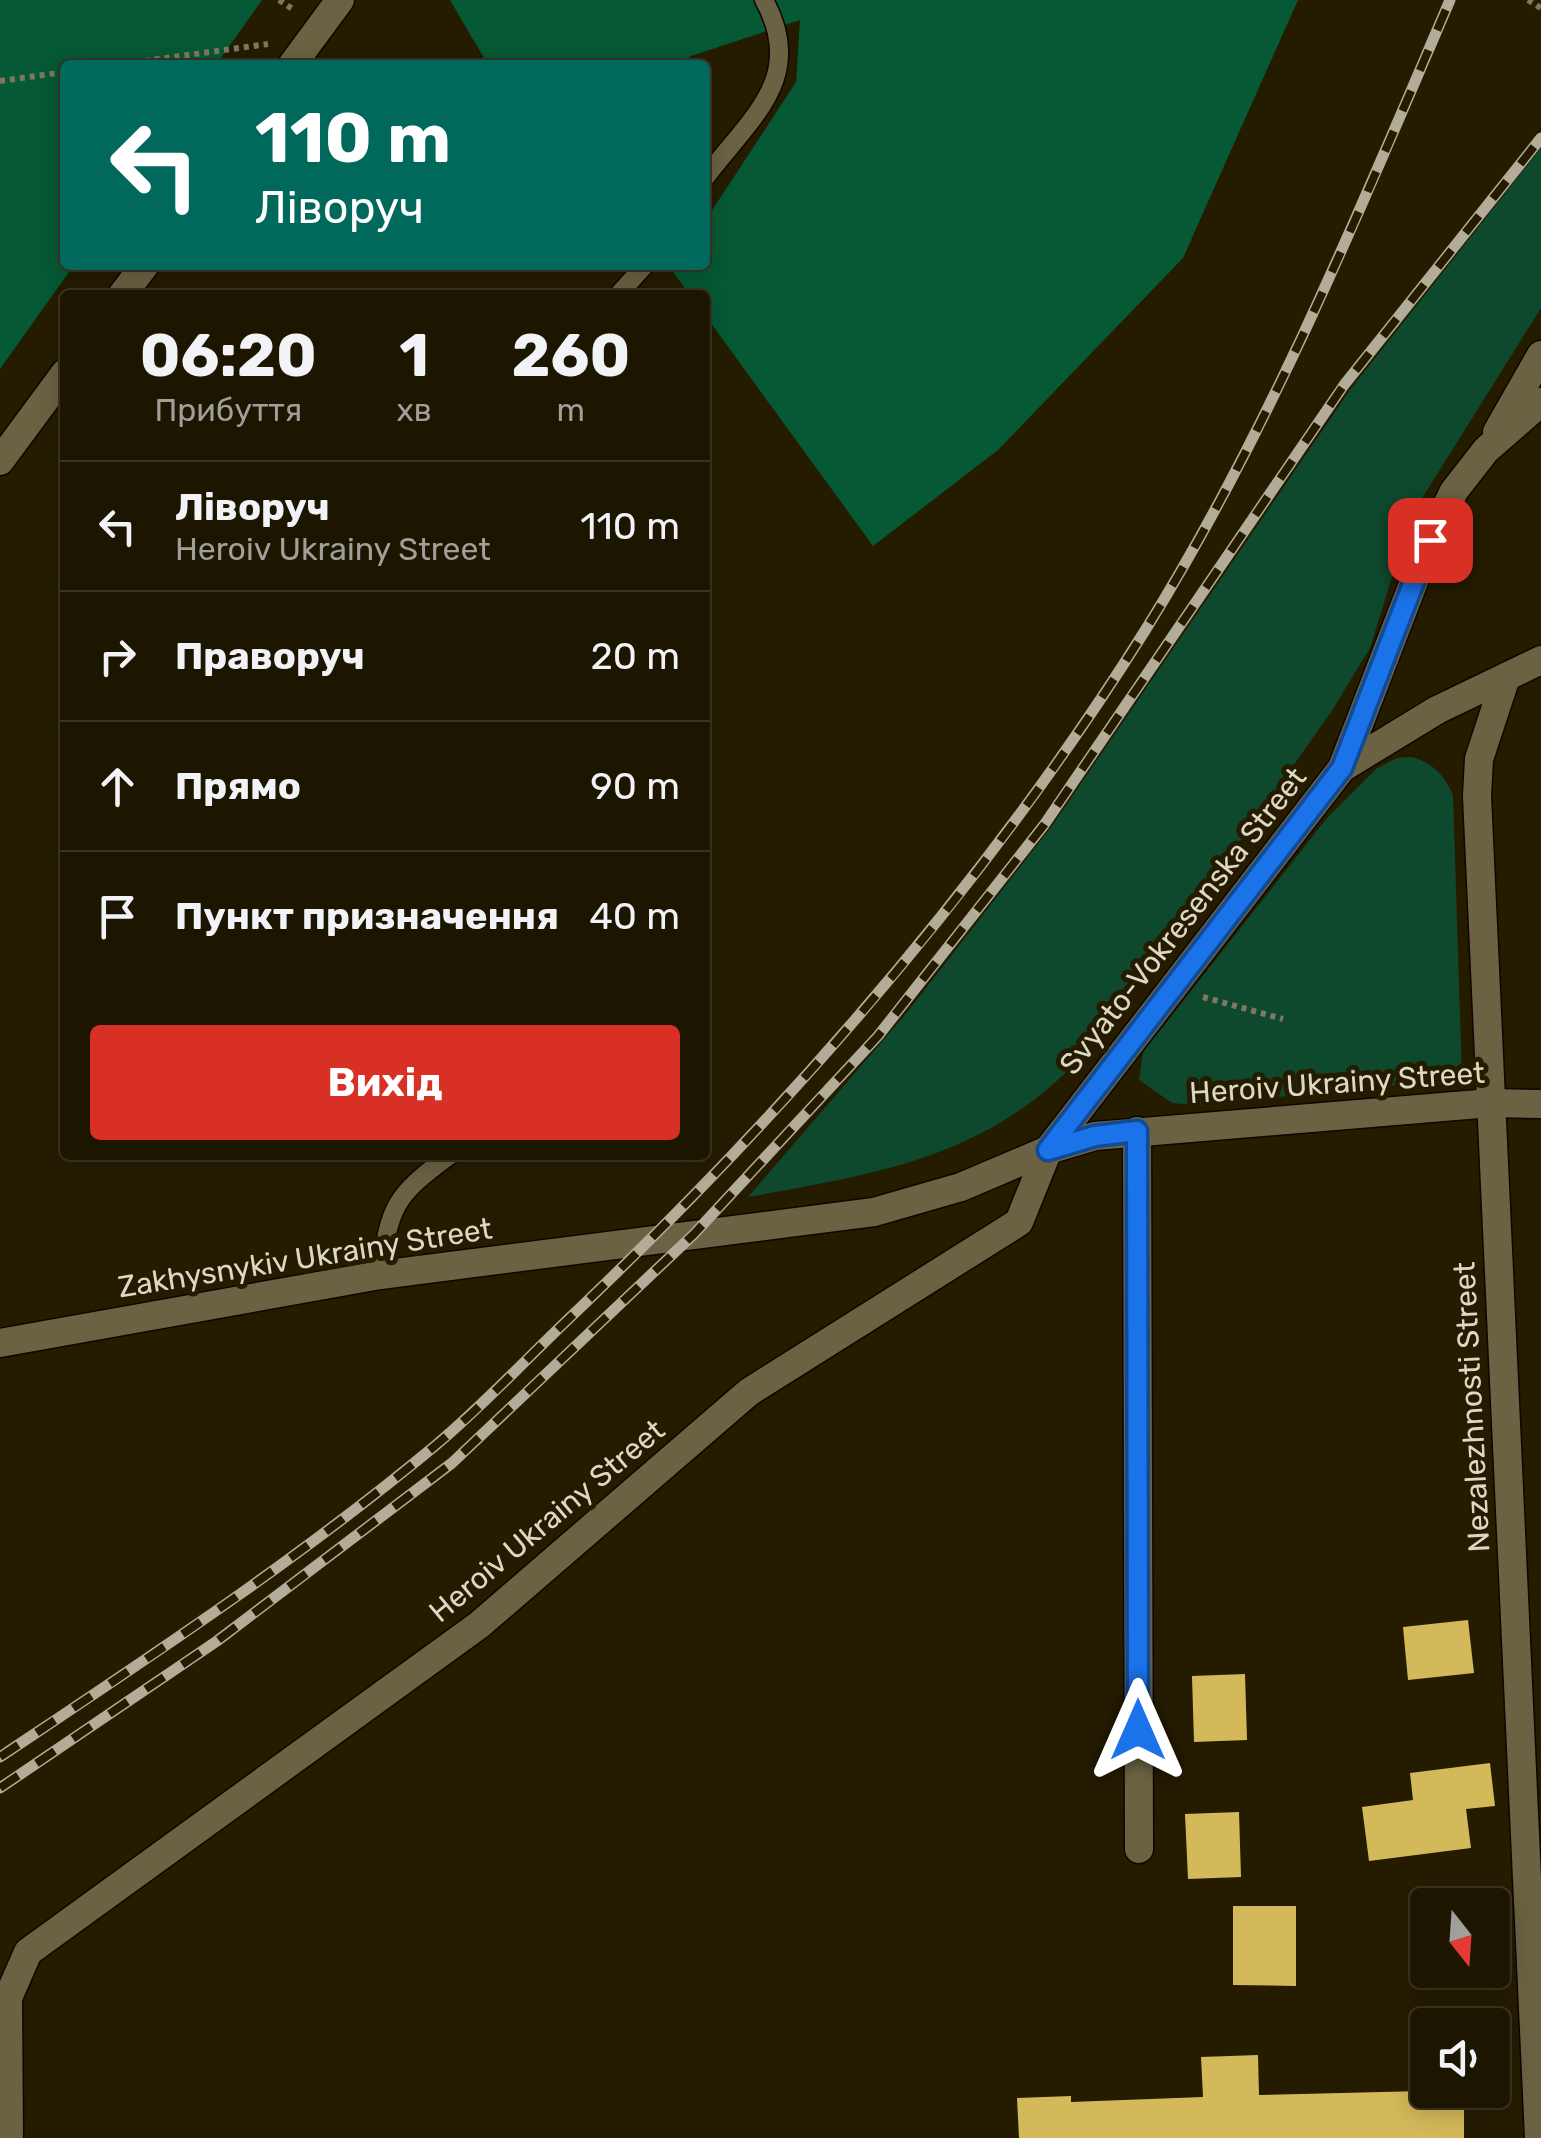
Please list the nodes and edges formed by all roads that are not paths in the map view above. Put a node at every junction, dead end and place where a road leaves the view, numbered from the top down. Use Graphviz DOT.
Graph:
graph roads {
  1 [pos="340,0"];
  2 [pos="764,0"];
  3 [pos="296,60"];
  4 [pos="710,171"];
  5 [pos="640,270"];
  6 [pos="622,290"];
  7 [pos="1541,355"];
  8 [pos="60,380"];
  9 [pos="1541,402"];
  10 [pos="1486,450"];
  11 [pos="0,461"];
  12 [pos="1541,660"];
  13 [pos="1506,677"];
  14 [pos="1342,768"];
  15 [pos="1491,1103"];
  16 [pos="1541,1104"];
  17 [pos="1137,1131"];
  18 [pos="1048,1150"];
  19 [pos="443,1160"];
  20 [pos="380,1275"];
  21 [pos="0,1343"];
  22 [pos="1139,1850"];
  23 [pos="9,2138"];
  24 [pos="1540,2138"];
  1 -- 3 [label="street"];
  2 -- 4 [label="lane"];
  5 -- 6 [label="lane"];
  7 -- 10 [label="street"];
  8 -- 11 [label="street"];
  9 -- 10 [label="street"];
  10 -- 14 [label="street"];
  12 -- 13 [label="street, Svyato-Vokresenska Street"];
  13 -- 14 [label="street, Svyato-Vokresenska Street"];
  13 -- 15 [label="street, Nezalezhnosti Street"];
  14 -- 18 [label="street, Svyato-Vokresenska Street"];
  15 -- 16 [label="street, Heroiv Ukrainy Street"];
  15 -- 17 [label="street, Heroiv Ukrainy Street"];
  15 -- 24 [label="street, Nezalezhnosti Street"];
  17 -- 18 [label="street, Heroiv Ukrainy Street"];
  17 -- 22 [label="street"];
  18 -- 20 [label="street, Zakhysnykiv Ukrainy Street"];
  18 -- 23 [label="street, Heroiv Ukrainy Street"];
  19 -- 20 [label="lane"];
  20 -- 21 [label="street, Zakhysnykiv Ukrainy Street"];
}
